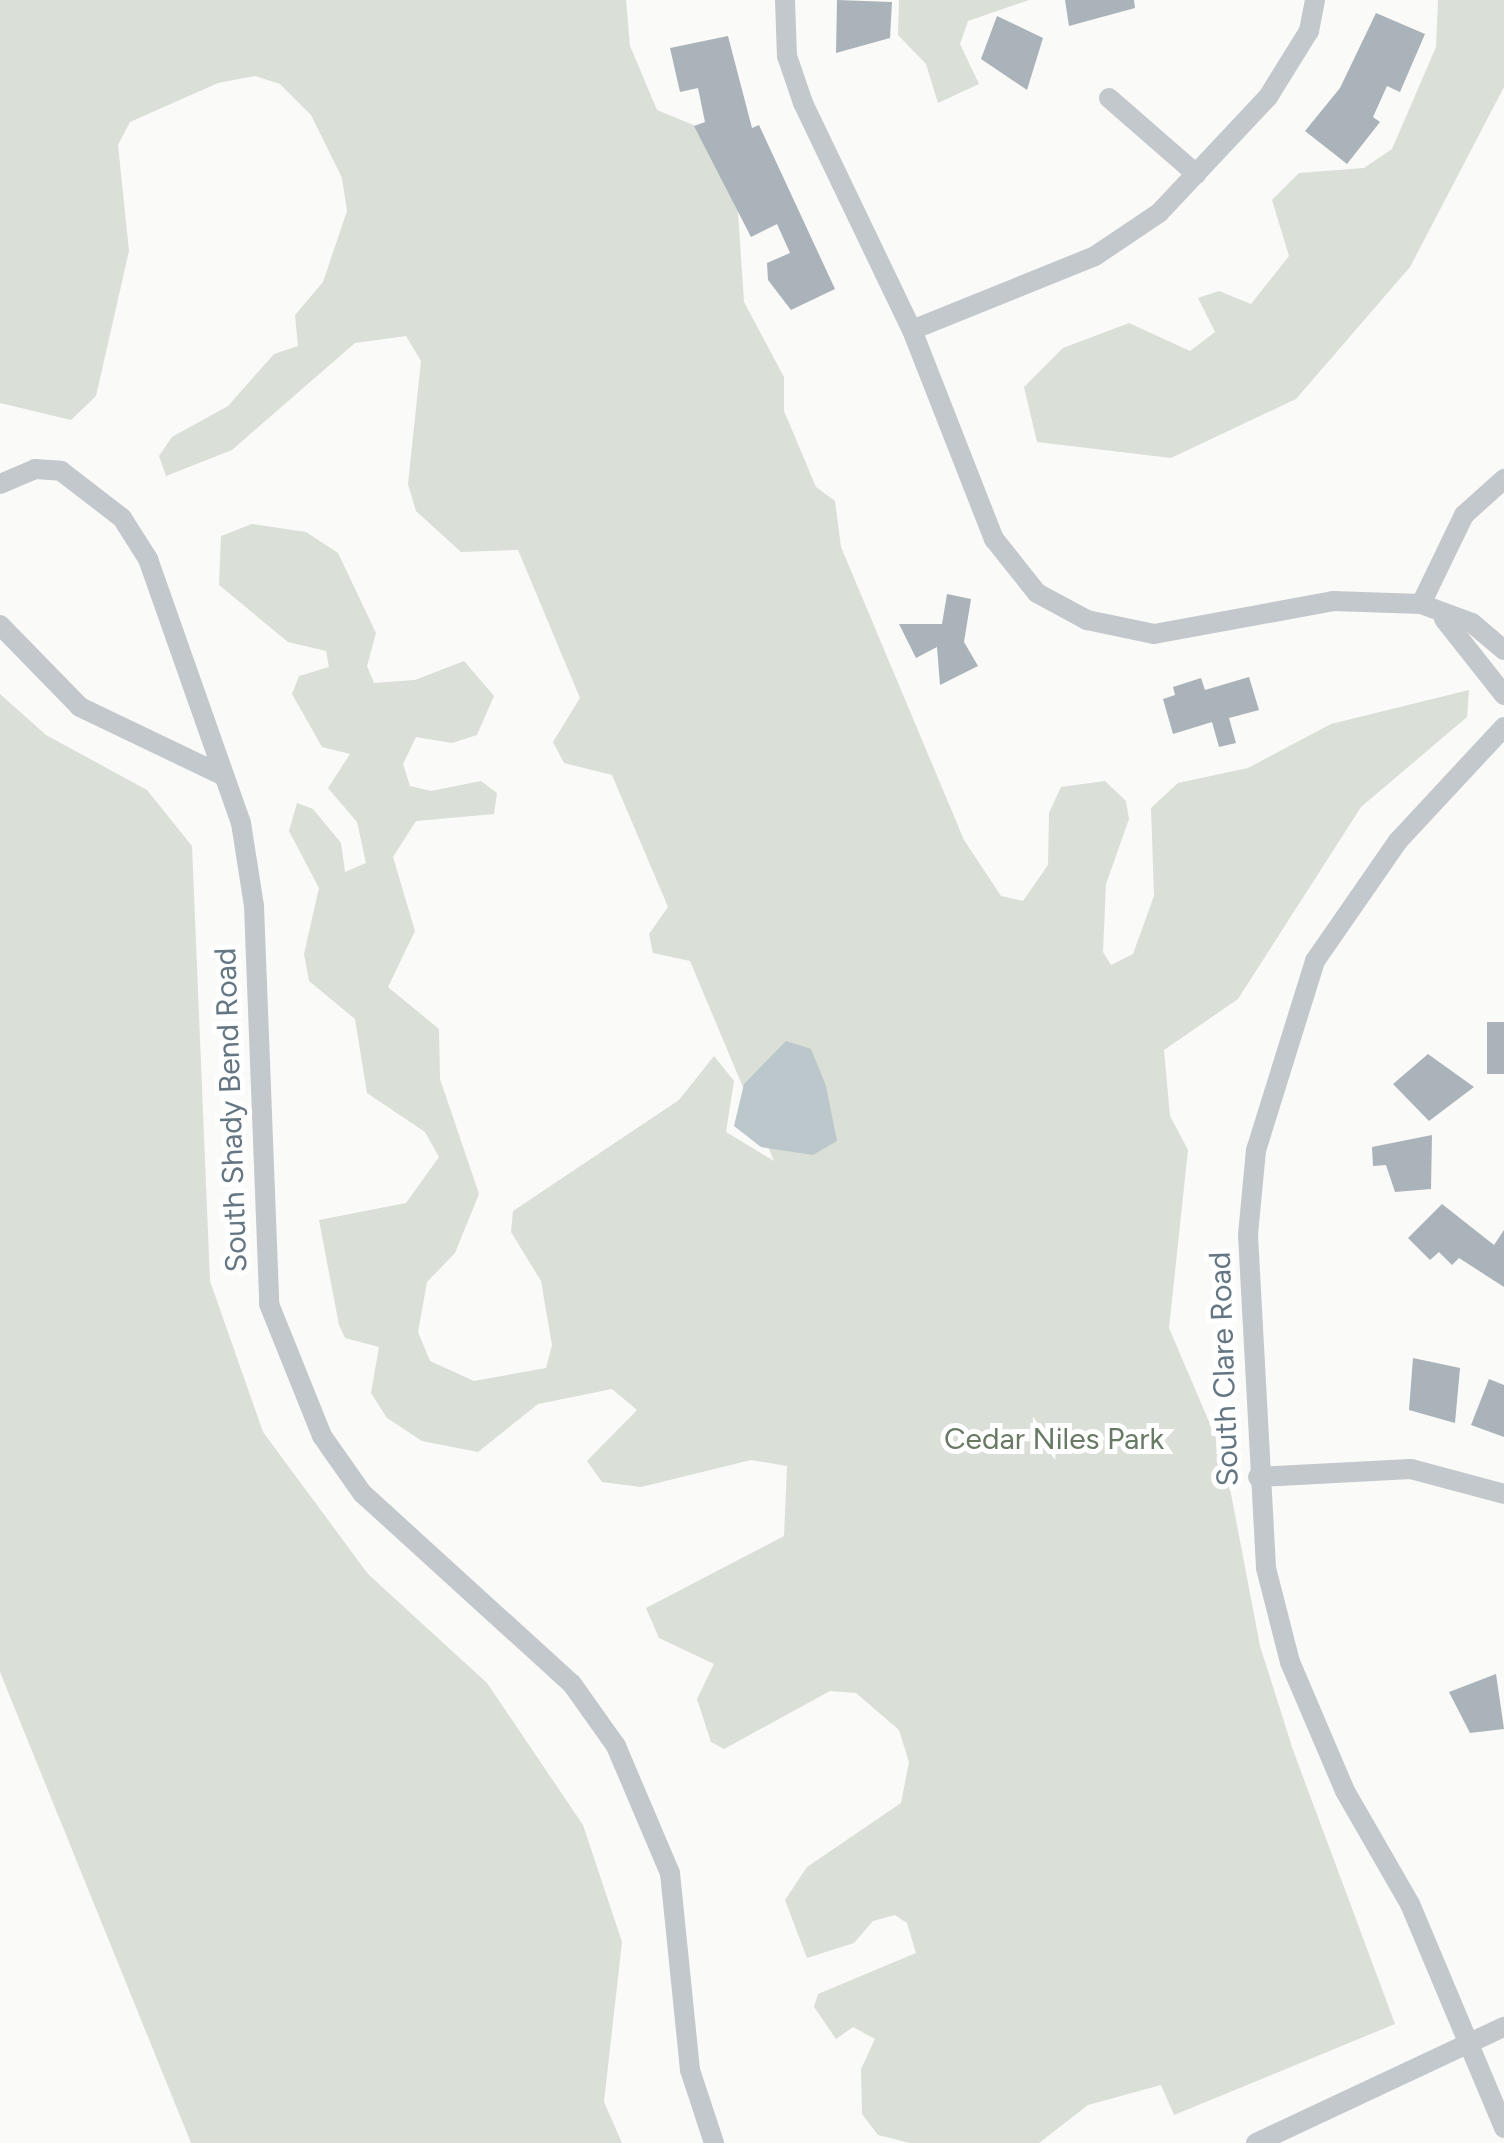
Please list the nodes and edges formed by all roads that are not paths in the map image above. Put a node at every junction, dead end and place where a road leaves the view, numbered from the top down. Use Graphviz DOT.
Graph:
graph roads {
  1 [pos="785,0"];
  2 [pos="1315,0"];
  3 [pos="1110,98"];
  4 [pos="1196,174"];
  5 [pos="912,330"];
  6 [pos="1504,478"];
  7 [pos="0,484"];
  8 [pos="1421,604"];
  9 [pos="1444,619"];
  10 [pos="0,625"];
  11 [pos="1504,650"];
  12 [pos="1504,695"];
  13 [pos="1504,727"];
  14 [pos="220,774"];
  15 [pos="1258,1478"];
  16 [pos="1504,1494"];
  17 [pos="1504,2027"];
  18 [pos="1468,2042"];
  19 [pos="1504,2128"];
  20 [pos="714,2143"];
  21 [pos="1256,2143"];
  1 -- 5 [label="street"];
  2 -- 4 [label="street"];
  3 -- 4 [label="street"];
  4 -- 5 [label="street"];
  5 -- 8 [label="street"];
  6 -- 8 [label="street"];
  7 -- 14 [label="street, South Shady Bend Road"];
  8 -- 9 [label="street"];
  9 -- 11 [label="street"];
  9 -- 12 [label="street"];
  10 -- 14 [label="street"];
  13 -- 15 [label="street, South Clare Road"];
  14 -- 20 [label="street, South Shady Bend Road"];
  15 -- 16 [label="street"];
  15 -- 18 [label="street, South Clare Road"];
  17 -- 18 [label="street"];
  18 -- 19 [label="street, South Clare Road"];
  18 -- 21 [label="street"];
}
